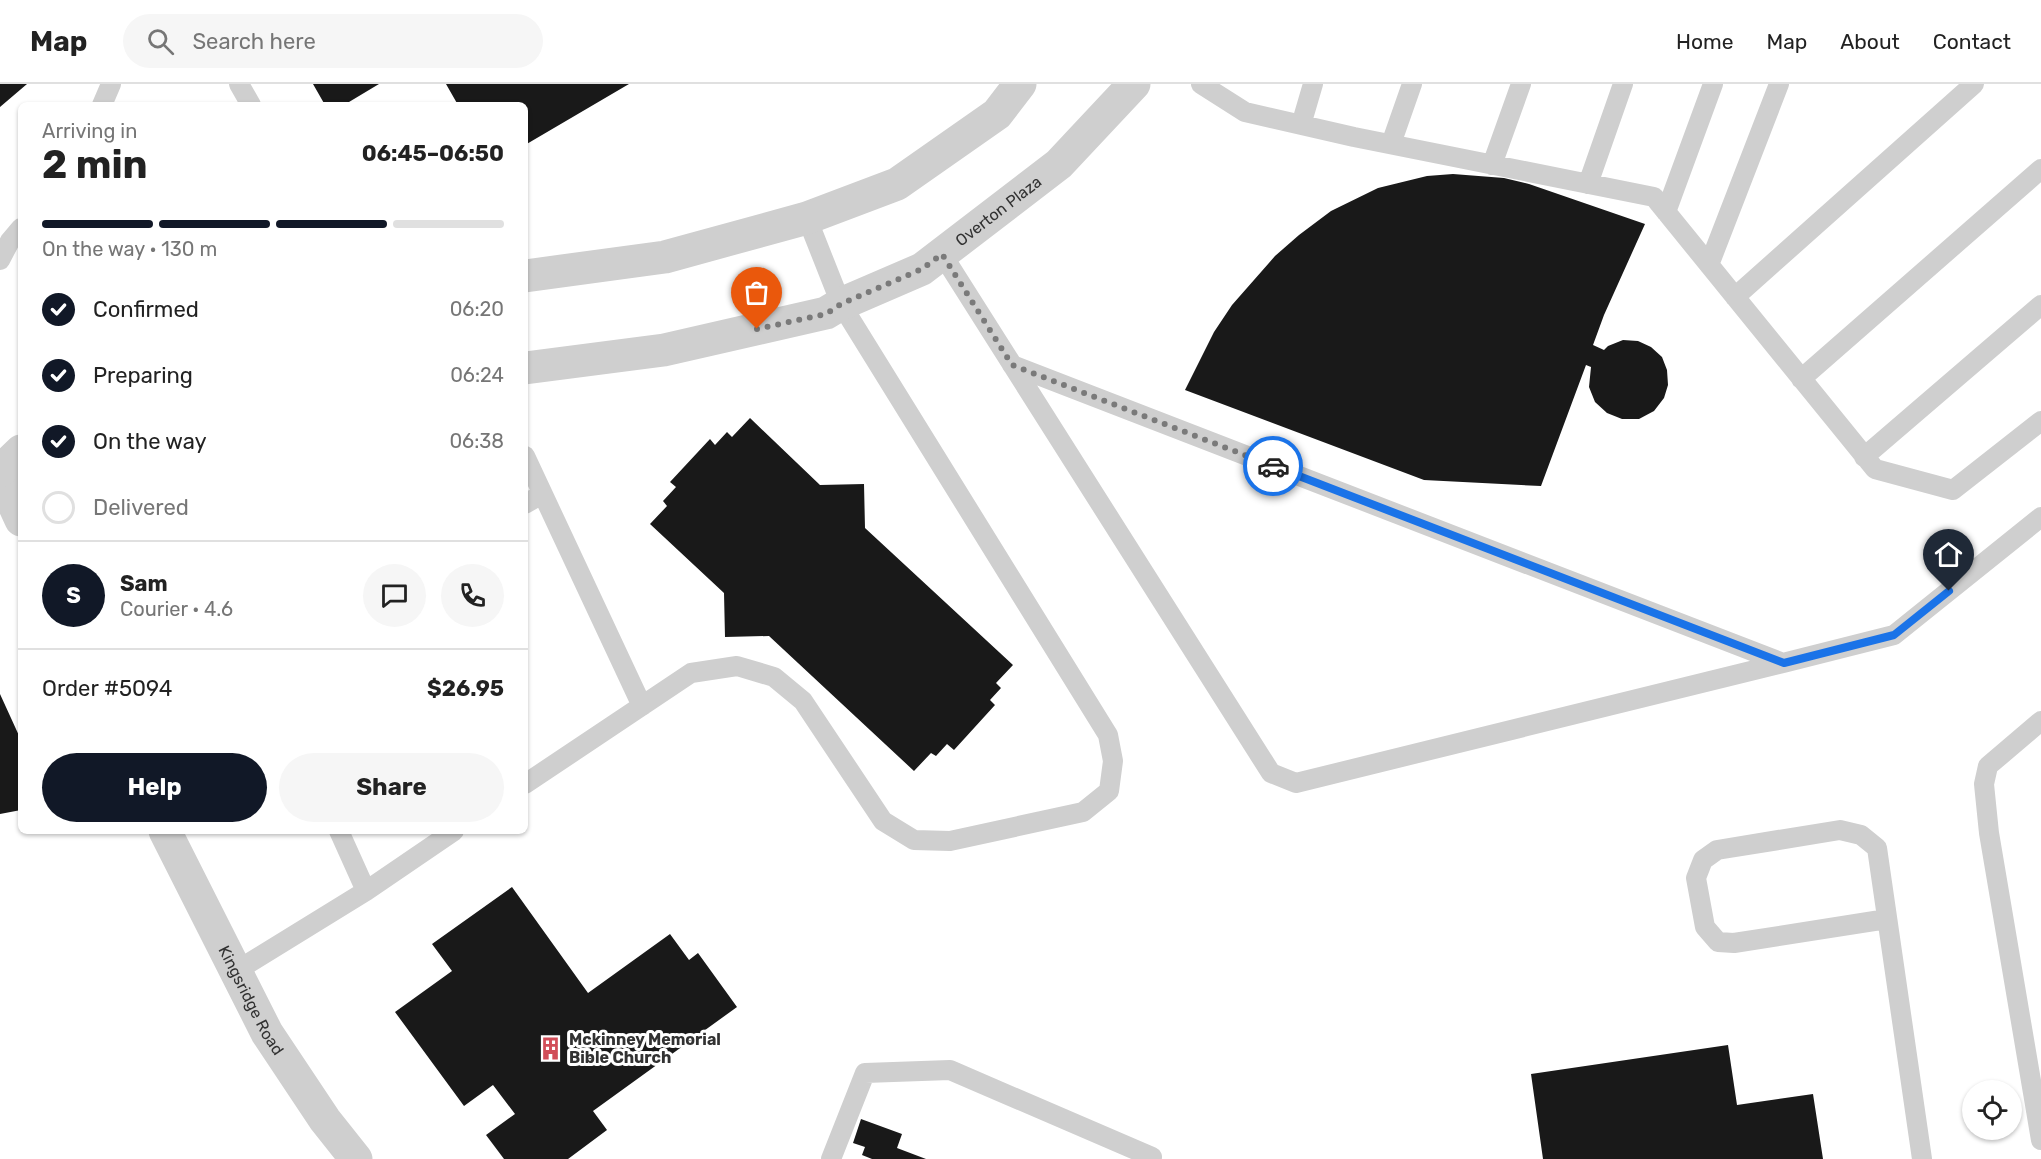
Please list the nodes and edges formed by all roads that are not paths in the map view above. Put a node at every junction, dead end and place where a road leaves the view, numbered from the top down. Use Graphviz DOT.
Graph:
graph roads {
  1 [pos="111,84"];
  2 [pos="239,84"];
  3 [pos="1020,84"];
  4 [pos="1134,84"];
  5 [pos="1201,84"];
  6 [pos="1314,84"];
  7 [pos="1412,84"];
  8 [pos="1521,84"];
  9 [pos="1623,84"];
  10 [pos="1713,84"];
  11 [pos="1779,84"];
  12 [pos="1974,84"];
  13 [pos="103,102"];
  14 [pos="249,102"];
  15 [pos="1301,125"];
  16 [pos="1391,144"];
  17 [pos="1491,165"];
  18 [pos="2041,169"];
  19 [pos="1588,184"];
  20 [pos="1666,212"];
  21 [pos="807,218"];
  22 [pos="18,232"];
  23 [pos="942,254"];
  24 [pos="0,260"];
  25 [pos="1709,265"];
  26 [pos="528,276"];
  27 [pos="1735,297"];
  28 [pos="841,304"];
  29 [pos="2041,305"];
  30 [pos="1012,365"];
  31 [pos="528,368"];
  32 [pos="1801,380"];
  33 [pos="2041,421"];
  34 [pos="18,454"];
  35 [pos="1864,457"];
  36 [pos="18,470"];
  37 [pos="0,472"];
  38 [pos="528,472"];
  39 [pos="533,499"];
  40 [pos="18,513"];
  41 [pos="2041,517"];
  42 [pos="1784,663"];
  43 [pos="642,705"];
  44 [pos="2041,721"];
  45 [pos="528,782"];
  46 [pos="167,834"];
  47 [pos="340,834"];
  48 [pos="450,834"];
  49 [pos="366,891"];
  50 [pos="1887,919"];
  51 [pos="236,971"];
  52 [pos="2041,1140"];
  53 [pos="1152,1157"];
  54 [pos="357,1159"];
  55 [pos="831,1159"];
  56 [pos="1922,1159"];
  1 -- 13 [label="lane"];
  2 -- 14 [label="lane"];
  3 -- 21 [label="street"];
  4 -- 23 [label="street, Overton Plaza"];
  5 -- 15 [label="lane"];
  6 -- 15 [label="lane"];
  7 -- 16 [label="lane"];
  8 -- 17 [label="lane"];
  9 -- 19 [label="lane"];
  10 -- 20 [label="lane"];
  11 -- 25 [label="lane"];
  12 -- 27 [label="lane"];
  15 -- 16 [label="lane"];
  16 -- 17 [label="lane"];
  17 -- 19 [label="lane"];
  18 -- 32 [label="lane"];
  19 -- 20 [label="lane"];
  20 -- 25 [label="lane"];
  21 -- 26 [label="street"];
  21 -- 28 [label="lane"];
  22 -- 24 [label="lane"];
  23 -- 28 [label="street, Overton Plaza"];
  23 -- 30 [label="lane"];
  25 -- 27 [label="lane"];
  27 -- 32 [label="lane"];
  28 -- 31 [label="street, Overton Plaza"];
  28 -- 43 [label="lane"];
  29 -- 35 [label="lane"];
  30 -- 42 [label="lane"];
  30 -- 42 [label="lane"];
  32 -- 35 [label="lane"];
  33 -- 35 [label="lane"];
  34 -- 37 [label="street"];
  36 -- 37 [label="street"];
  37 -- 40 [label="street"];
  38 -- 39 [label="lane"];
  39 -- 43 [label="lane"];
  41 -- 42 [label="lane"];
  43 -- 45 [label="lane"];
  44 -- 52 [label="lane"];
  46 -- 51 [label="street, Kingsridge Road"];
  47 -- 49 [label="lane"];
  48 -- 49 [label="lane"];
  49 -- 51 [label="lane"];
  50 -- 50 [label="lane"];
  50 -- 56 [label="lane"];
  51 -- 54 [label="street, Kingsridge Road"];
  53 -- 55 [label="lane"];
}
